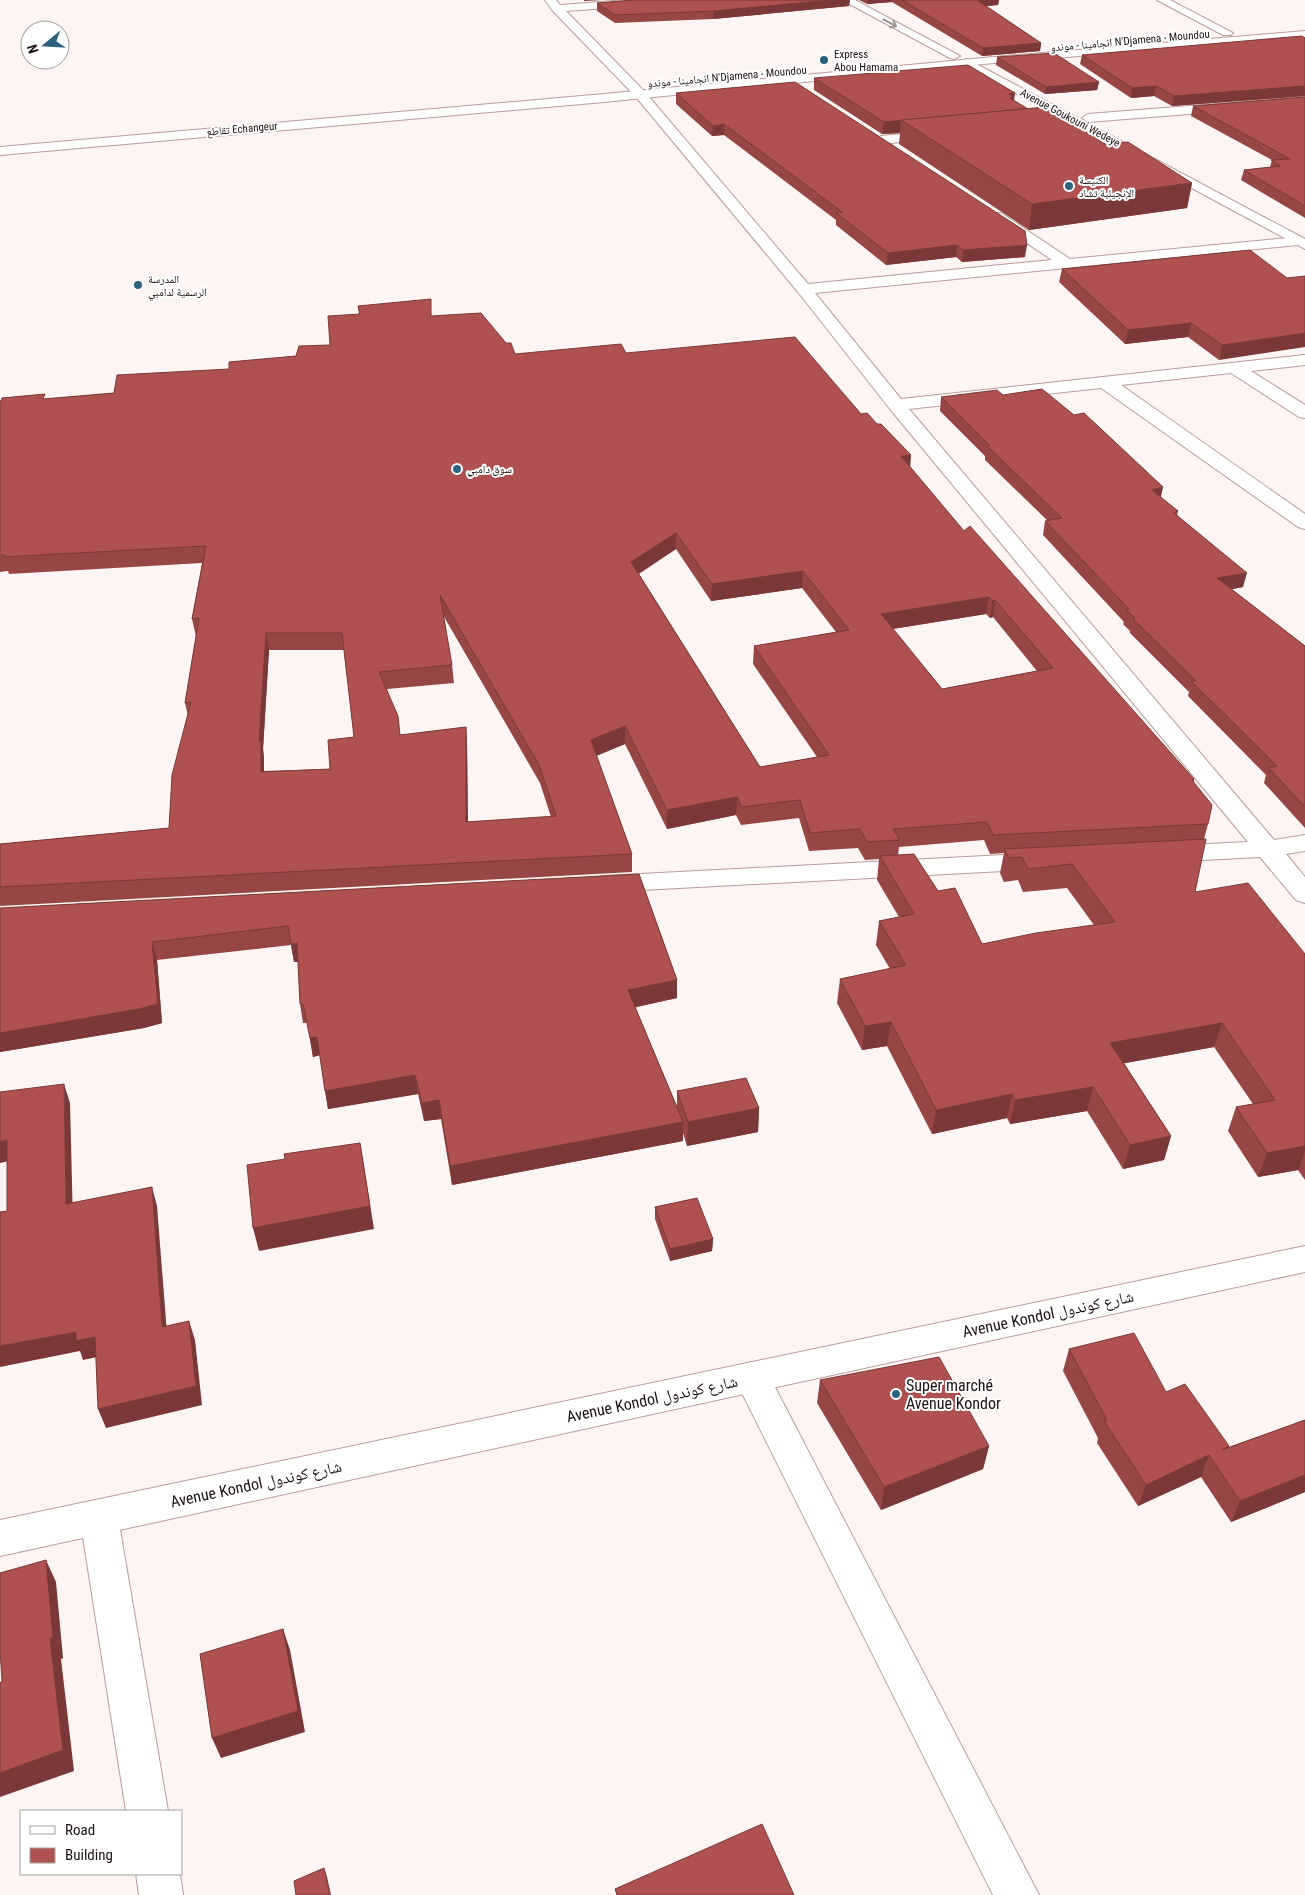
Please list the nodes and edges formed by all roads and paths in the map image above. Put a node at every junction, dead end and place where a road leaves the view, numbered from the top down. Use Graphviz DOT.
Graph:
graph roads {
  1 [pos="674,0"];
  2 [pos="847,0"];
  3 [pos="866,0"];
  4 [pos="1162,0"];
  5 [pos="553,4"];
  6 [pos="1305,27"];
  7 [pos="1227,33"];
  8 [pos="1305,34"];
  9 [pos="969,59"];
  10 [pos="787,79"];
  11 [pos="636,90"];
  12 [pos="803,90"];
  13 [pos="576,91"];
  14 [pos="530,92"];
  15 [pos="604,98"];
  16 [pos="1305,101"];
  17 [pos="481,104"];
  18 [pos="1082,120"];
  19 [pos="1056,124"];
  20 [pos="949,134"];
  21 [pos="0,143"];
  22 [pos="897,150"];
  23 [pos="0,151"];
  24 [pos="0,161"];
  25 [pos="986,209"];
  26 [pos="1303,240"];
  27 [pos="1066,263"];
  28 [pos="804,289"];
  29 [pos="1305,360"];
  30 [pos="1235,368"];
  31 [pos="1106,383"];
  32 [pos="896,404"];
  33 [pos="1305,413"];
  34 [pos="1305,523"];
  35 [pos="1305,843"];
  36 [pos="1268,849"];
  37 [pos="1144,856"];
  38 [pos="1065,860"];
  39 [pos="577,885"];
  40 [pos="1305,894"];
  41 [pos="1305,1259"];
  42 [pos="752,1377"];
  43 [pos="99,1518"];
  44 [pos="0,1538"];
  45 [pos="147,1810"];
  46 [pos="158,1875"];
  47 [pos="161,1895"];
  48 [pos="1018,1895"];
  1 -- 5 [label="street"];
  2 -- 9 [label="street, one-way"];
  3 -- 9 [label="street"];
  4 -- 7 [label="street"];
  5 -- 11 [label="street"];
  6 -- 7 [label="street, انجامينا - موندو N'Djamena - Moundou"];
  7 -- 9 [label="street, انجامينا - موندو N'Djamena - Moundou"];
  8 -- 9 [label="street"];
  9 -- 10 [label="street"];
  9 -- 11 [label="street, انجامينا - موندو N'Djamena - Moundou"];
  9 -- 18 [label="street, Avenue Goukouni Wedeye"];
  10 -- 11 [label="street"];
  10 -- 12 [label="street"];
  11 -- 13 [label="street, انجامينا - موندو N'Djamena - Moundou"];
  11 -- 15 [label="street"];
  11 -- 28 [label="street"];
  13 -- 14 [label="street"];
  13 -- 17 [label="street, انجامينا - موندو N'Djamena - Moundou"];
  15 -- 17 [label="street"];
  15 -- 24 [label="street"];
  16 -- 18 [label="street"];
  17 -- 21 [label="street"];
  17 -- 23 [label="street, تقاطع Echangeur"];
  18 -- 19 [label="street"];
  18 -- 26 [label="street, Avenue Goukouni Wedeye"];
  20 -- 22 [label="street"];
  25 -- 27 [label="street"];
  26 -- 27 [label="street"];
  27 -- 28 [label="street"];
  28 -- 32 [label="street"];
  29 -- 30 [label="street"];
  30 -- 31 [label="street"];
  30 -- 33 [label="street"];
  31 -- 32 [label="street"];
  31 -- 34 [label="street"];
  32 -- 36 [label="street"];
  35 -- 36 [label="street"];
  36 -- 37 [label="street"];
  36 -- 40 [label="street"];
  38 -- 39 [label="street"];
  41 -- 42 [label="street, Avenue Kondol شارع كوندول"];
  42 -- 43 [label="street, Avenue Kondol شارع كوندول"];
  42 -- 48 [label="street"];
  43 -- 44 [label="street, Avenue Kondol شارع كوندول"];
  43 -- 45 [label="street"];
  46 -- 47 [label="street"];
}
